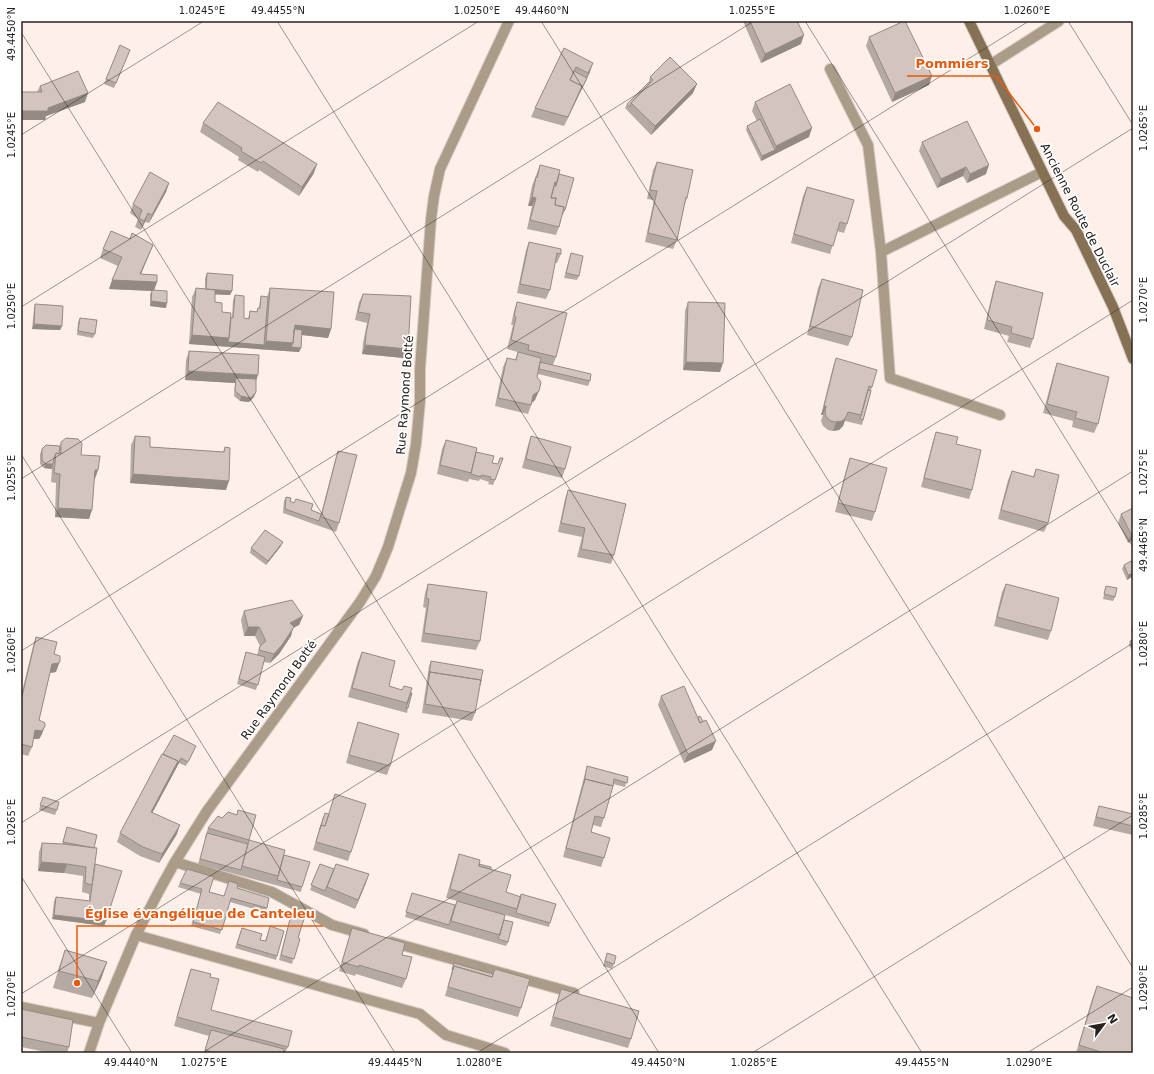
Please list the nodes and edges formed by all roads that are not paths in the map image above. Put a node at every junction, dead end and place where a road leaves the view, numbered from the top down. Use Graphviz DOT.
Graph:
graph roads {
  1 [pos="510,21"];
  2 [pos="969,21"];
  3 [pos="1059,21"];
  4 [pos="990,65"];
  5 [pos="830,69"];
  6 [pos="1042,172"];
  7 [pos="881,252"];
  8 [pos="1133,359"];
  9 [pos="1000,415"];
  10 [pos="175,862"];
  11 [pos="136,935"];
  12 [pos="586,996"];
  13 [pos="21,1007"];
  14 [pos="100,1023"];
  15 [pos="89,1053"];
  16 [pos="505,1053"];
  1 -- 10 [label="street, Rue Raymond Botté"];
  2 -- 4 [label="street, Ancienne Route de Duclair"];
  3 -- 4 [label="street"];
  4 -- 6 [label="street, Ancienne Route de Duclair"];
  5 -- 7 [label="street"];
  6 -- 7 [label="street"];
  6 -- 8 [label="street, Ancienne Route de Duclair"];
  7 -- 9 [label="street"];
  10 -- 11 [label="street, Rue Raymond Botté"];
  10 -- 12 [label="street"];
  11 -- 14 [label="street, Rue Raymond Botté"];
  11 -- 16 [label="street"];
  13 -- 14 [label="street"];
  14 -- 15 [label="street, Rue Raymond Botté"];
}
